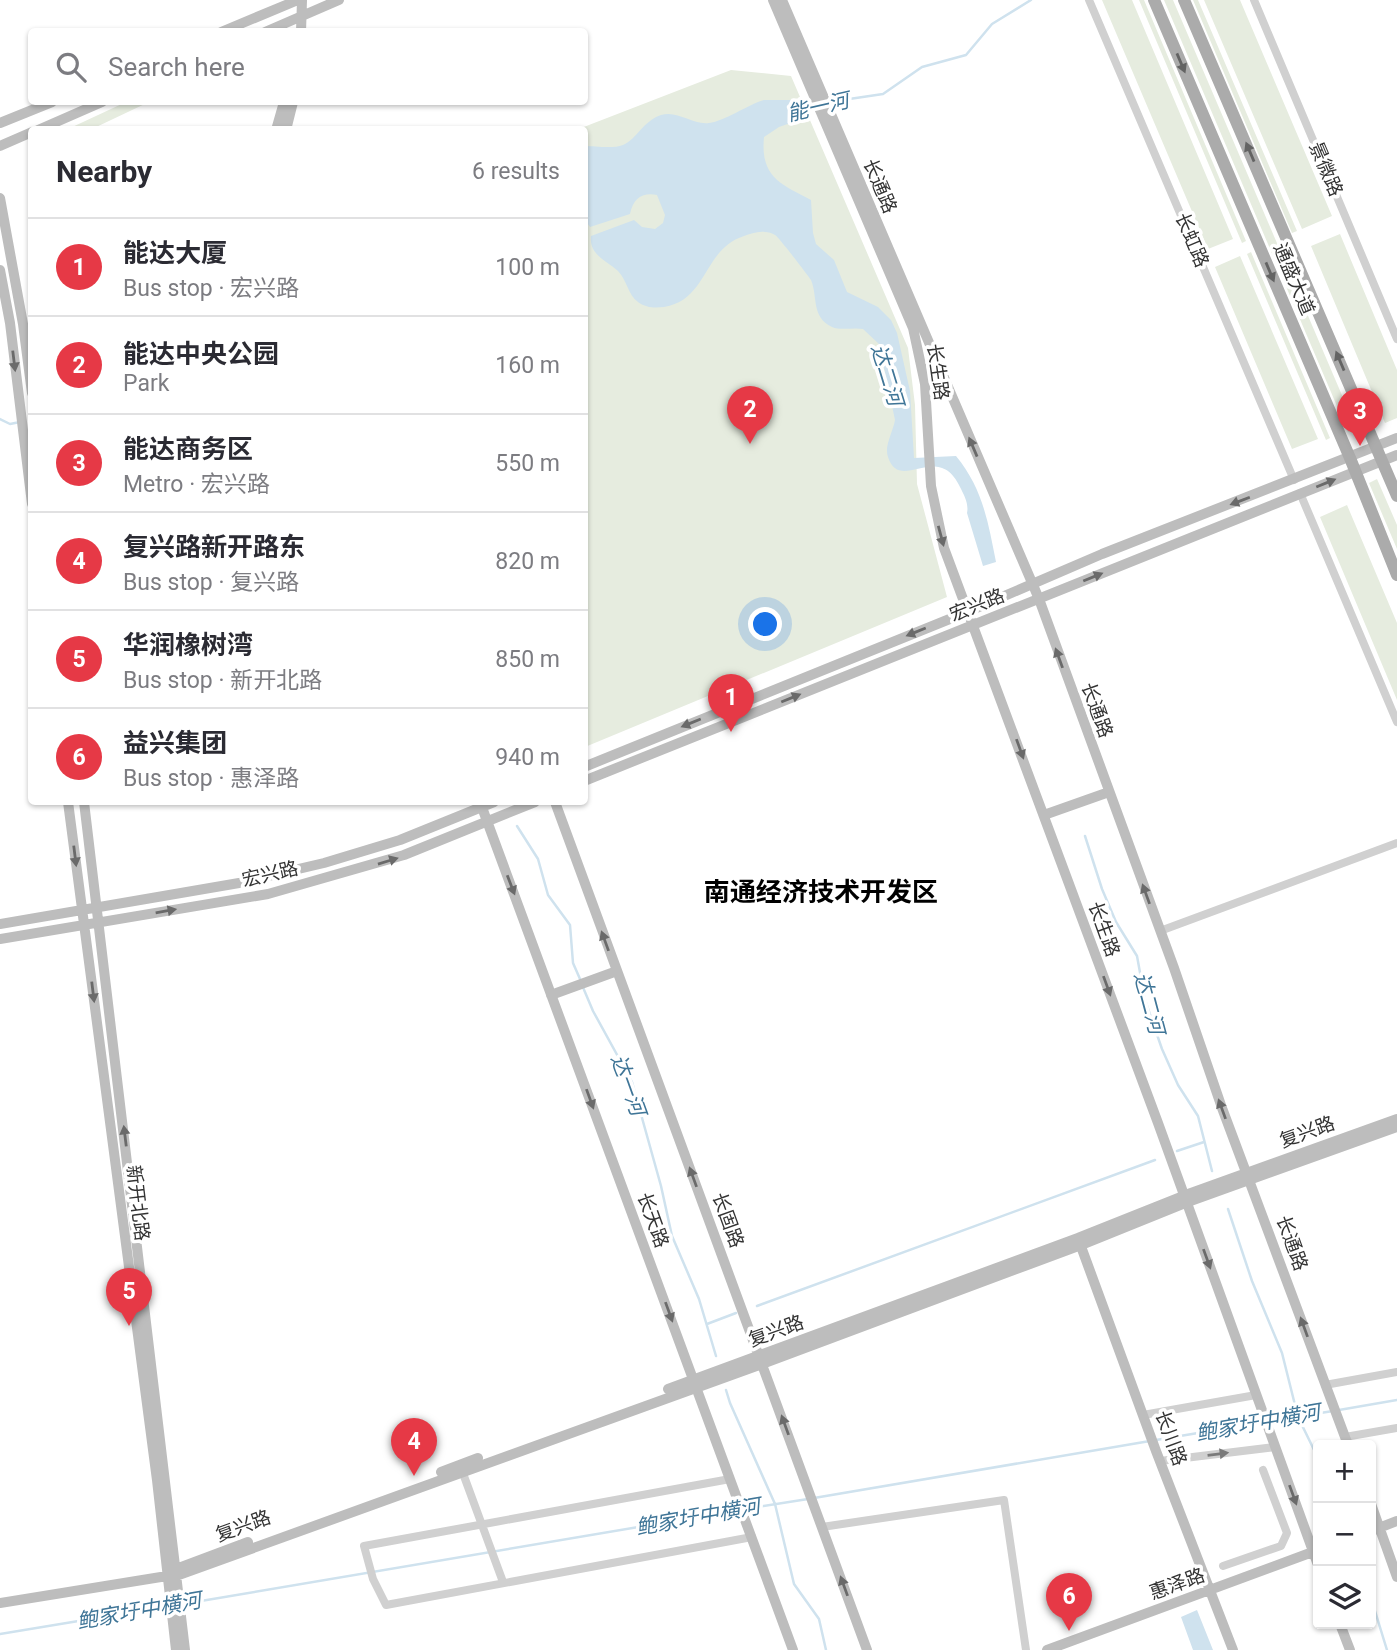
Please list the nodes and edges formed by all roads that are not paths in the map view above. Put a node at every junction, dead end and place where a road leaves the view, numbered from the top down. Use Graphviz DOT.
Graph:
graph roads {
  1 [pos="339,0"];
  2 [pos="773,0"];
  3 [pos="782,0"];
  4 [pos="1089,0"];
  5 [pos="1154,0"];
  6 [pos="1184,0"];
  7 [pos="1254,0"];
  8 [pos="297,1"];
  9 [pos="295,22"];
  10 [pos="231,28"];
  11 [pos="277,28"];
  12 [pos="45,105"];
  13 [pos="95,105"];
  14 [pos="283,105"];
  15 [pos="292,105"];
  16 [pos="0,123"];
  17 [pos="46,126"];
  18 [pos="277,126"];
  19 [pos="287,126"];
  20 [pos="28,134"];
  21 [pos="0,146"];
  22 [pos="0,198"];
  23 [pos="0,270"];
  24 [pos="899,295"];
  25 [pos="1397,339"];
  26 [pos="28,362"];
  27 [pos="1397,438"];
  28 [pos="1377,446"];
  29 [pos="1397,455"];
  30 [pos="1350,458"];
  31 [pos="1382,461"];
  32 [pos="28,471"];
  33 [pos="1355,471"];
  34 [pos="1294,480"];
  35 [pos="1300,493"];
  36 [pos="1397,496"];
  37 [pos="1397,575"];
  38 [pos="1032,584"];
  39 [pos="1038,598"];
  40 [pos="967,612"];
  41 [pos="972,625"];
  42 [pos="1397,722"];
  43 [pos="588,765"];
  44 [pos="588,779"];
  45 [pos="1109,792"];
  46 [pos="68,805"];
  47 [pos="84,805"];
  48 [pos="478,805"];
  49 [pos="480,805"];
  50 [pos="529,805"];
  51 [pos="556,805"];
  52 [pos="1044,815"];
  53 [pos="487,822"];
  54 [pos="1397,843"];
  55 [pos="97,908"];
  56 [pos="82,911"];
  57 [pos="99,923"];
  58 [pos="0,924"];
  59 [pos="84,925"];
  60 [pos="1160,931"];
  61 [pos="0,939"];
  62 [pos="617,971"];
  63 [pos="551,995"];
  64 [pos="1397,1119"];
  65 [pos="1397,1127"];
  66 [pos="1248,1176"];
  67 [pos="1184,1199"];
  68 [pos="1080,1242"];
  69 [pos="761,1360"];
  70 [pos="1397,1372"];
  71 [pos="695,1383"];
  72 [pos="1327,1388"];
  73 [pos="1258,1400"];
  74 [pos="1143,1415"];
  75 [pos="1397,1428"];
  76 [pos="1345,1437"];
  77 [pos="1273,1442"];
  78 [pos="1158,1456"];
  79 [pos="461,1469"];
  80 [pos="1263,1469"];
  81 [pos="730,1479"];
  82 [pos="1397,1521"];
  83 [pos="481,1525"];
  84 [pos="822,1527"];
  85 [pos="1376,1529"];
  86 [pos="1376,1531"];
  87 [pos="751,1537"];
  88 [pos="1313,1543"];
  89 [pos="1313,1552"];
  90 [pos="1254,1556"];
  91 [pos="1223,1566"];
  92 [pos="1260,1572"];
  93 [pos="173,1574"];
  94 [pos="1397,1577"];
  95 [pos="503,1582"];
  96 [pos="1210,1590"];
  97 [pos="0,1603"];
  98 [pos="175,1608"];
  99 [pos="1342,1629"];
  100 [pos="176,1650"];
  101 [pos="185,1650"];
  102 [pos="793,1650"];
  103 [pos="867,1650"];
  104 [pos="1026,1650"];
  105 [pos="1047,1650"];
  106 [pos="1233,1650"];
  107 [pos="1350,1650"];
  1 -- 9 [label="street"];
  2 -- 24 [label="street, 长通路"];
  38 -- 3 [label="street, 长通路, one-way"];
  4 -- 34 [label="street, 长虹路"];
  5 -- 30 [label="main road, 通盛大道, one-way"];
  28 -- 6 [label="main road, 通盛大道, one-way"];
  7 -- 25 [label="street, 景微路"];
  8 -- 9 [label="street"];
  8 -- 10 [label="street"];
  9 -- 11 [label="street"];
  12 -- 16 [label="street"];
  13 -- 17 [label="street"];
  14 -- 18 [label="street"];
  15 -- 19 [label="street"];
  20 -- 21 [label="street"];
  22 -- 26 [label="street"];
  23 -- 32 [label="street, one-way"];
  24 -- 40 [label="street, 长生路, one-way"];
  27 -- 28 [label="street, 宏兴路"];
  28 -- 30 [label="street, 宏兴路"];
  28 -- 31 [label="main road, 通盛大道"];
  29 -- 31 [label="street, 宏兴路"];
  30 -- 33 [label="main road, 通盛大道"];
  30 -- 34 [label="street, 宏兴路"];
  31 -- 33 [label="street, 宏兴路"];
  31 -- 36 [label="main road, 通盛大道"];
  35 -- 33 [label="street, 宏兴路, one-way"];
  33 -- 37 [label="main road, 通盛大道"];
  34 -- 38 [label="street, 宏兴路, one-way"];
  39 -- 35 [label="street, 宏兴路, one-way"];
  35 -- 42 [label="street"];
  38 -- 39 [label="street, 长通路"];
  38 -- 40 [label="street, 宏兴路"];
  39 -- 41 [label="street, 宏兴路"];
  45 -- 39 [label="street, 长通路, one-way"];
  40 -- 41 [label="street, 长生路"];
  40 -- 43 [label="street, 宏兴路, one-way"];
  44 -- 41 [label="street, 宏兴路, one-way"];
  41 -- 52 [label="street, 长生路, one-way"];
  45 -- 52 [label="street"];
  60 -- 45 [label="street, 长通路, one-way"];
  46 -- 56 [label="street, 新开北路, one-way"];
  47 -- 55 [label="street, 新开北路"];
  48 -- 55 [label="street, 宏兴路"];
  49 -- 53 [label="street, 长天路"];
  50 -- 53 [label="street, 宏兴路"];
  62 -- 51 [label="street, 长固路, one-way"];
  52 -- 67 [label="street, 长生路, one-way"];
  57 -- 53 [label="street, 宏兴路, one-way"];
  53 -- 63 [label="street, 长天路, one-way"];
  54 -- 60 [label="street"];
  55 -- 56 [label="street, 宏兴路"];
  55 -- 57 [label="street, 新开北路"];
  56 -- 58 [label="street, 宏兴路"];
  56 -- 59 [label="street, 新开北路"];
  57 -- 59 [label="street, 宏兴路"];
  93 -- 57 [label="street, 新开北路, one-way"];
  59 -- 61 [label="street, 宏兴路"];
  59 -- 93 [label="street, 新开北路, one-way"];
  66 -- 60 [label="street, 长通路, one-way"];
  62 -- 63 [label="street"];
  69 -- 62 [label="street, 长固路, one-way"];
  63 -- 71 [label="street, 长天路, one-way"];
  64 -- 66 [label="street, 复兴路"];
  65 -- 66 [label="street, 复兴路"];
  66 -- 67 [label="street, 复兴路"];
  72 -- 66 [label="street, 长通路, one-way"];
  67 -- 68 [label="street, 复兴路"];
  67 -- 73 [label="street, 长生路, one-way"];
  68 -- 69 [label="street, 复兴路"];
  68 -- 74 [label="street, 长川路"];
  69 -- 71 [label="street, 复兴路"];
  84 -- 69 [label="street, 长固路, one-way"];
  70 -- 72 [label="street"];
  71 -- 79 [label="street, 复兴路"];
  71 -- 81 [label="street, 长天路"];
  72 -- 76 [label="street, 长通路"];
  73 -- 74 [label="street"];
  73 -- 77 [label="street, 长生路"];
  74 -- 78 [label="street, 长川路"];
  75 -- 76 [label="street"];
  78 -- 77 [label="street, one-way"];
  77 -- 88 [label="street, 长生路, one-way"];
  78 -- 96 [label="street, 长川路"];
  79 -- 83 [label="street"];
  79 -- 93 [label="street, 复兴路"];
  80 -- 90 [label="street"];
  81 -- 83 [label="street"];
  81 -- 87 [label="street, 长天路"];
  82 -- 85 [label="street"];
  83 -- 95 [label="street"];
  83 -- 95 [label="street"];
  103 -- 84 [label="street, 长固路, one-way"];
  84 -- 104 [label="street"];
  86 -- 94 [label="street"];
  87 -- 95 [label="street"];
  87 -- 102 [label="street, 长天路"];
  89 -- 92 [label="street, 惠泽路"];
  90 -- 91 [label="street"];
  90 -- 92 [label="street"];
  92 -- 96 [label="street, 惠泽路"];
  93 -- 97 [label="street, 复兴路"];
  93 -- 98 [label="street, 新开北路"];
  96 -- 105 [label="street, 惠泽路"];
  96 -- 106 [label="street, 长川路"];
  98 -- 100 [label="street, 新开北路"];
  98 -- 101 [label="street, 新开北路"];
  99 -- 107 [label="street"];
}
